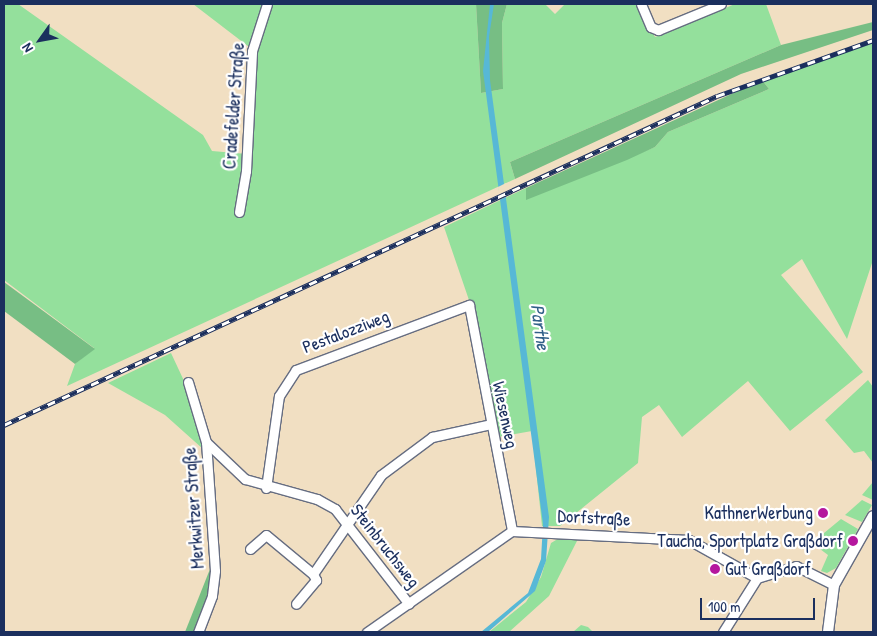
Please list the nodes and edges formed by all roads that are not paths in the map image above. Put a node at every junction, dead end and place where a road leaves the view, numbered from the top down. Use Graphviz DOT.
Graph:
graph roads {
  1 [pos="267,4"];
  2 [pos="641,4"];
  3 [pos="721,4"];
  4 [pos="239,212"];
  5 [pos="469,305"];
  6 [pos="188,382"];
  7 [pos="491,424"];
  8 [pos="206,442"];
  9 [pos="266,488"];
  10 [pos="873,516"];
  11 [pos="348,521"];
  12 [pos="512,531"];
  13 [pos="250,549"];
  14 [pos="313,574"];
  15 [pos="757,578"];
  16 [pos="834,585"];
  17 [pos="296,604"];
  18 [pos="409,604"];
  19 [pos="198,632"];
  20 [pos="367,632"];
  21 [pos="723,632"];
  22 [pos="828,632"];
  1 -- 4 [label="street, Cradefelder Straße"];
  2 -- 3 [label="street"];
  5 -- 7 [label="street, Wiesenweg"];
  5 -- 9 [label="street, Pestalozziweg"];
  6 -- 8 [label="street, Merkwitzer Straße"];
  7 -- 11 [label="street"];
  7 -- 12 [label="street, Wiesenweg"];
  8 -- 9 [label="street, Steinbruchsweg"];
  8 -- 19 [label="street, Merkwitzer Straße"];
  9 -- 11 [label="street, Steinbruchsweg"];
  10 -- 16 [label="street"];
  11 -- 14 [label="street"];
  11 -- 18 [label="street, Steinbruchsweg"];
  12 -- 15 [label="street, Dorfstraße"];
  12 -- 18 [label="street"];
  13 -- 14 [label="street"];
  14 -- 17 [label="street"];
  15 -- 16 [label="street"];
  15 -- 21 [label="street"];
  16 -- 22 [label="street"];
  18 -- 20 [label="street"];
}
